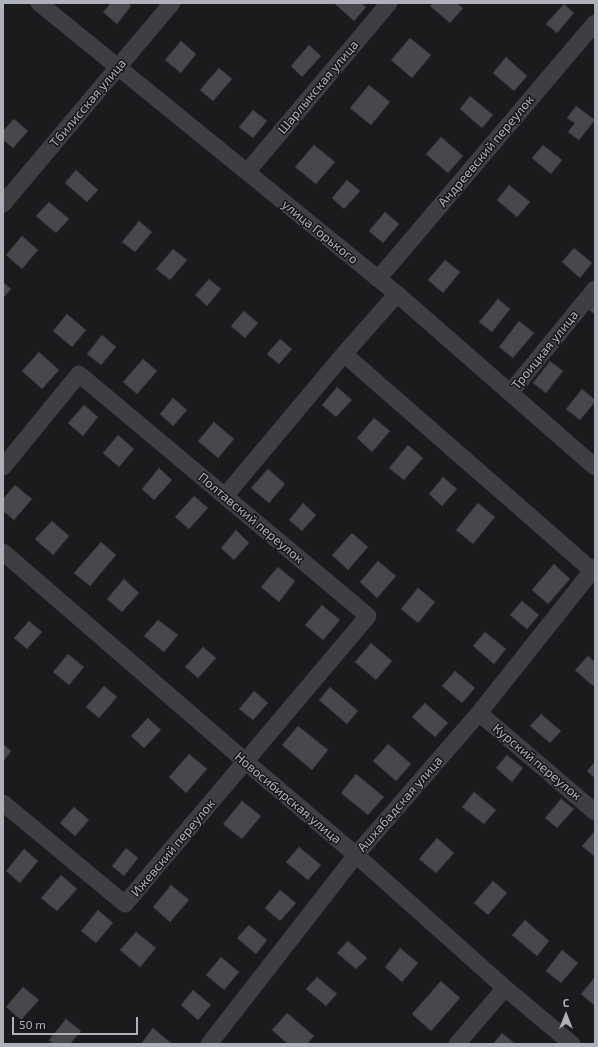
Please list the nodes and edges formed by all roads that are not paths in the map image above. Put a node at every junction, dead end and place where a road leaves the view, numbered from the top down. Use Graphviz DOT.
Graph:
graph roads {
  1 [pos="39,3"];
  2 [pos="172,3"];
  3 [pos="389,3"];
  4 [pos="595,23"];
  5 [pos="118,68"];
  6 [pos="247,172"];
  7 [pos="3,204"];
  8 [pos="378,279"];
  9 [pos="595,289"];
  10 [pos="397,294"];
  11 [pos="344,354"];
  12 [pos="510,393"];
  13 [pos="3,467"];
  14 [pos="595,467"];
  15 [pos="226,496"];
  16 [pos="3,552"];
  17 [pos="594,570"];
  18 [pos="479,713"];
  19 [pos="245,761"];
  20 [pos="3,803"];
  21 [pos="595,812"];
  22 [pos="356,855"];
  23 [pos="505,988"];
  24 [pos="209,1044"];
  25 [pos="457,1044"];
  26 [pos="572,1044"];
  1 -- 5 [label="street, улица Горького"];
  2 -- 5 [label="street, Тбилисская улица"];
  3 -- 6 [label="street, Шарлыкская улица"];
  4 -- 8 [label="street, Андреевский переулок"];
  5 -- 6 [label="street, улица Горького"];
  5 -- 7 [label="street, Тбилисская улица"];
  6 -- 8 [label="street, улица Горького"];
  8 -- 10 [label="street, улица Горького"];
  9 -- 12 [label="street, Троицкая улица"];
  10 -- 11 [label="street"];
  10 -- 12 [label="street, улица Горького"];
  11 -- 15 [label="street"];
  11 -- 17 [label="street"];
  12 -- 14 [label="street, улица Горького"];
  13 -- 15 [label="street, Полтавский переулок"];
  15 -- 19 [label="street, Полтавский переулок"];
  16 -- 19 [label="street, Новосибирская улица"];
  17 -- 18 [label="street, Ашхабадская улица"];
  18 -- 21 [label="street, Курский переулок"];
  18 -- 22 [label="street, Ашхабадская улица"];
  19 -- 20 [label="street, Ижевский переулок"];
  19 -- 22 [label="street, Новосибирская улица"];
  22 -- 23 [label="street, Новосибирская улица"];
  22 -- 24 [label="street, Ашхабадская улица"];
  23 -- 25 [label="street"];
  23 -- 26 [label="street, Новосибирская улица"];
}
